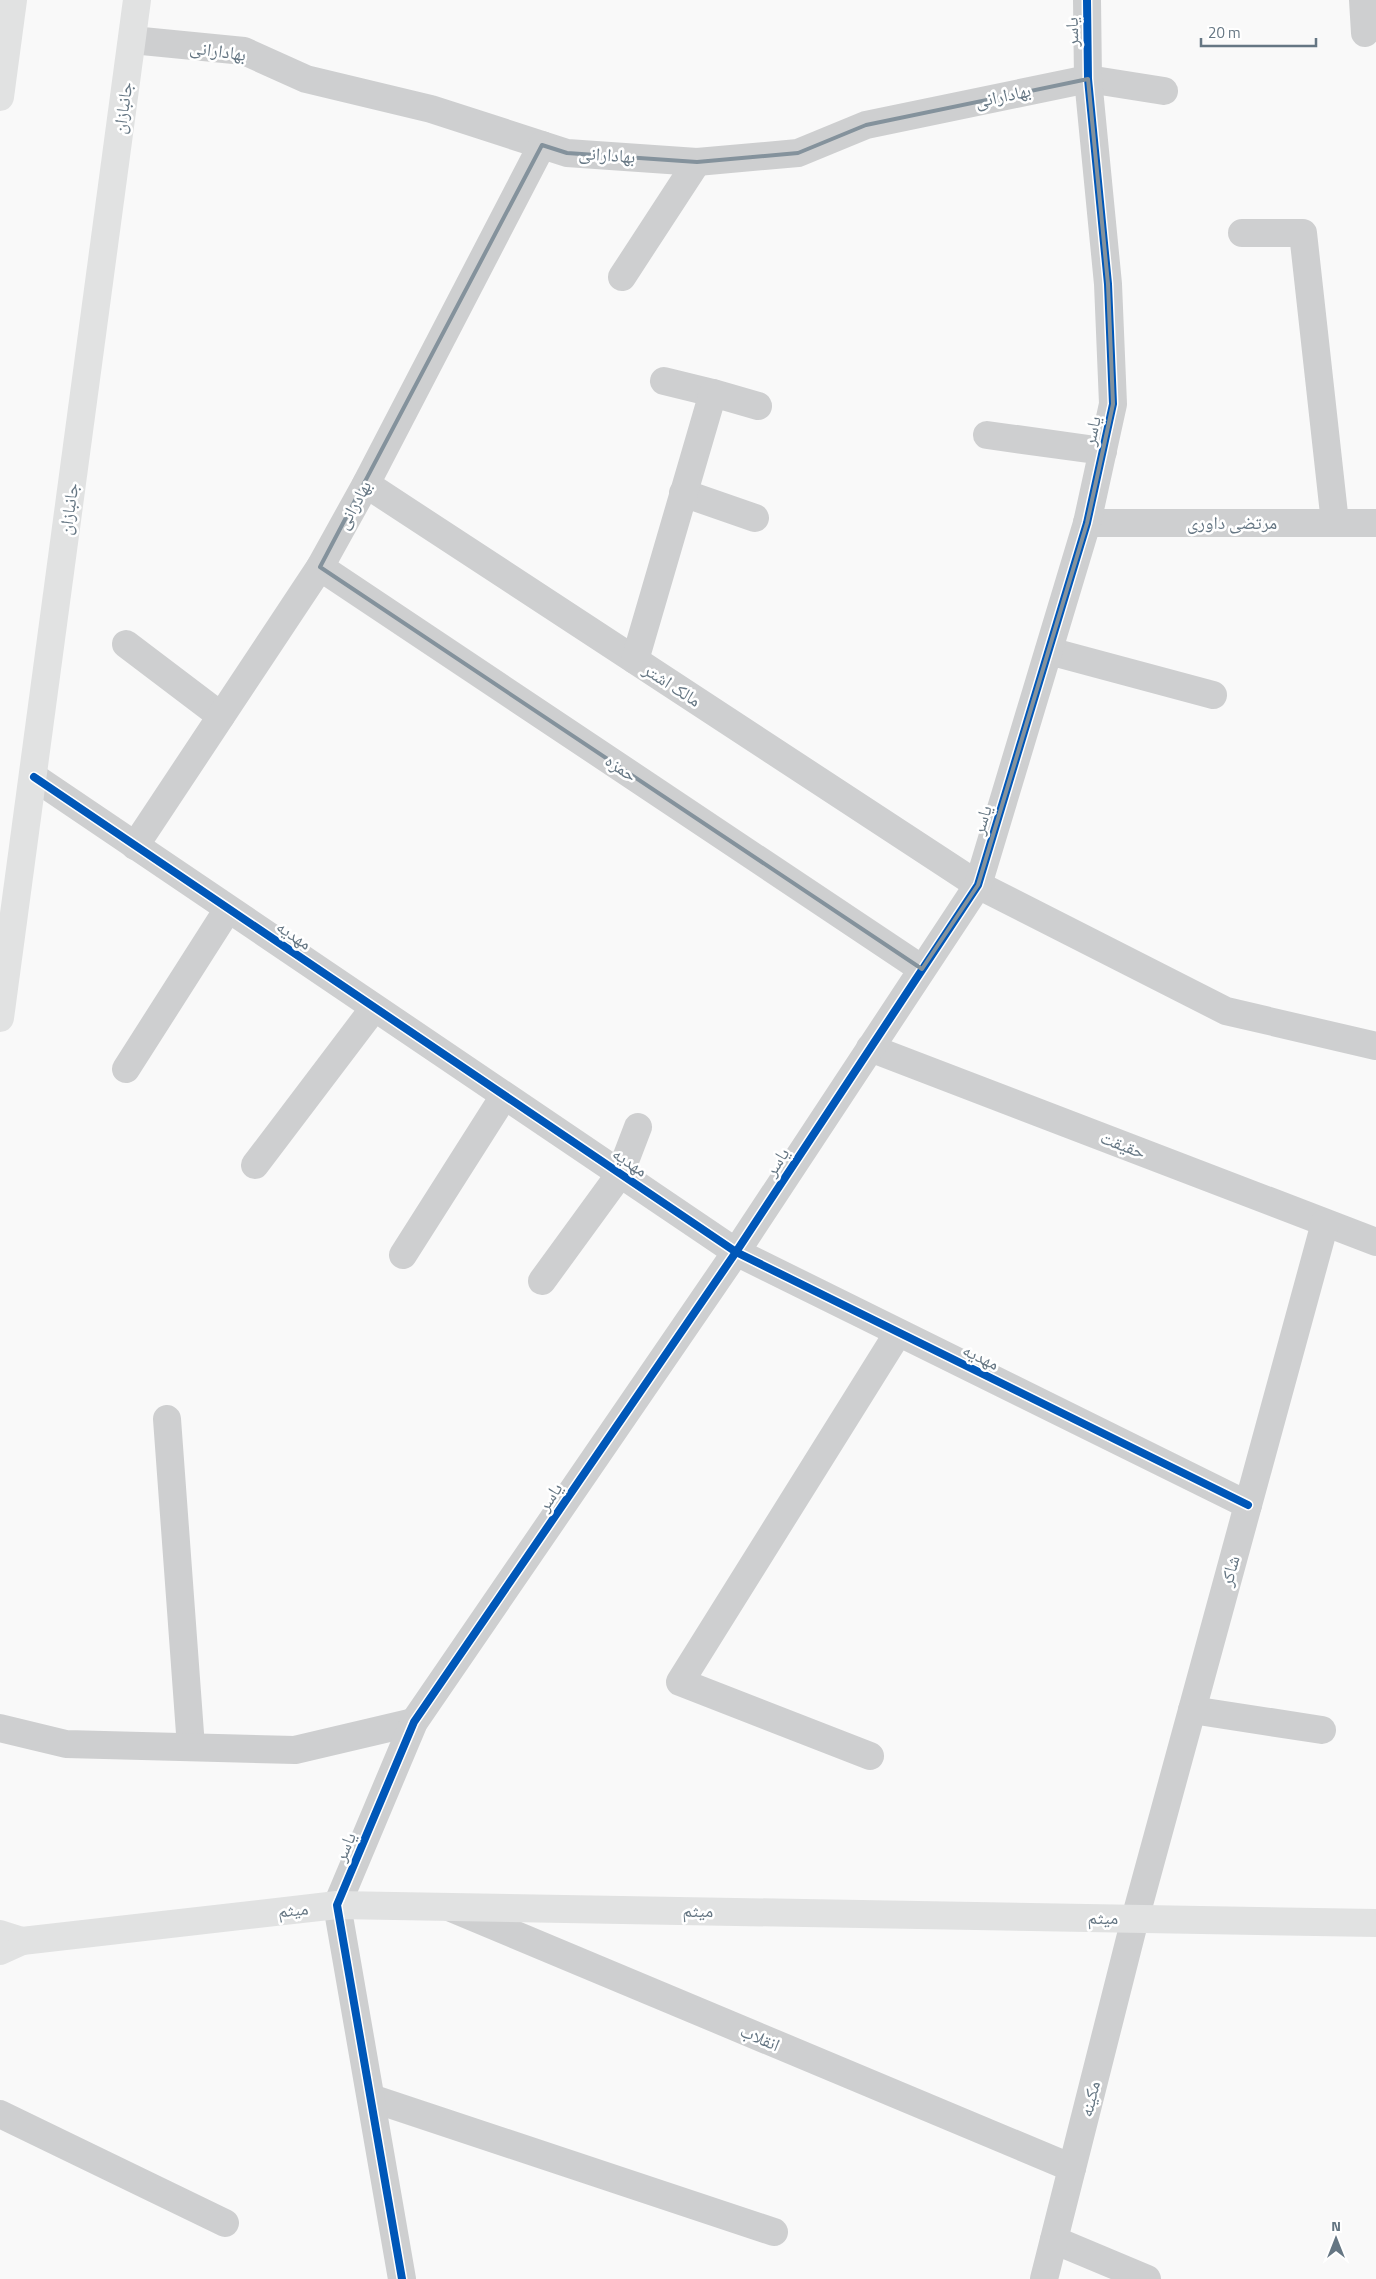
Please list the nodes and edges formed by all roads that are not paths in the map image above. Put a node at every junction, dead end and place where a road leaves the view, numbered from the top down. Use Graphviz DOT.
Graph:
graph roads {
  1 [pos="13,0"];
  2 [pos="138,0"];
  3 [pos="1087,0"];
  4 [pos="1364,0"];
  5 [pos="1365,33"];
  6 [pos="132,40"];
  7 [pos="3,57"];
  8 [pos="1088,79"];
  9 [pos="1164,91"];
  10 [pos="0,97"];
  11 [pos="542,145"];
  12 [pos="697,162"];
  13 [pos="1242,233"];
  14 [pos="622,277"];
  15 [pos="664,381"];
  16 [pos="713,393"];
  17 [pos="758,406"];
  18 [pos="987,435"];
  19 [pos="1103,451"];
  20 [pos="366,484"];
  21 [pos="683,493"];
  22 [pos="755,518"];
  23 [pos="1376,522"];
  24 [pos="1087,523"];
  25 [pos="1335,523"];
  26 [pos="320,567"];
  27 [pos="126,644"];
  28 [pos="1048,651"];
  29 [pos="635,660"];
  30 [pos="1213,695"];
  31 [pos="221,716"];
  32 [pos="34,777"];
  33 [pos="135,846"];
  34 [pos="978,885"];
  35 [pos="9,896"];
  36 [pos="228,909"];
  37 [pos="922,969"];
  38 [pos="374,1008"];
  39 [pos="0,1018"];
  40 [pos="1376,1046"];
  41 [pos="870,1048"];
  42 [pos="126,1069"];
  43 [pos="504,1096"];
  44 [pos="638,1127"];
  45 [pos="255,1165"];
  46 [pos="620,1174"];
  47 [pos="1325,1223"];
  48 [pos="1376,1242"];
  49 [pos="736,1252"];
  50 [pos="403,1255"];
  51 [pos="542,1281"];
  52 [pos="898,1332"];
  53 [pos="167,1418"];
  54 [pos="1248,1505"];
  55 [pos="1192,1710"];
  56 [pos="414,1722"];
  57 [pos="0,1728"];
  58 [pos="1322,1730"];
  59 [pos="191,1747"];
  60 [pos="870,1756"];
  61 [pos="337,1905"];
  62 [pos="448,1907"];
  63 [pos="1135,1919"];
  64 [pos="1376,1923"];
  65 [pos="7,1942"];
  66 [pos="370,2098"];
  67 [pos="0,2114"];
  68 [pos="1072,2168"];
  69 [pos="225,2223"];
  70 [pos="774,2232"];
  71 [pos="1054,2240"];
  72 [pos="402,2279"];
  73 [pos="1044,2279"];
  74 [pos="1148,2279"];
  1 -- 7 [label="main road"];
  2 -- 6 [label="main road, جانبازان"];
  3 -- 8 [label="street, یاسر"];
  4 -- 5 [label="street"];
  6 -- 11 [label="street, بهادارانی"];
  6 -- 32 [label="main road, جانبازان"];
  7 -- 10 [label="main road"];
  8 -- 9 [label="street"];
  8 -- 12 [label="street, بهادارانی"];
  8 -- 19 [label="street, یاسر"];
  11 -- 12 [label="street, بهادارانی"];
  11 -- 20 [label="street, بهادرانی"];
  12 -- 14 [label="street"];
  13 -- 25 [label="street"];
  15 -- 16 [label="street"];
  16 -- 17 [label="street"];
  16 -- 21 [label="street"];
  18 -- 19 [label="street"];
  19 -- 24 [label="street, یاسر"];
  20 -- 26 [label="street, بهادرانی"];
  20 -- 29 [label="street, مالک اشتر"];
  21 -- 22 [label="street"];
  21 -- 29 [label="street"];
  23 -- 25 [label="street, مرتضی داوری"];
  24 -- 25 [label="street, مرتضی داوری"];
  24 -- 28 [label="street, یاسر"];
  26 -- 31 [label="street, بهادرانی"];
  26 -- 37 [label="street, حمزه"];
  27 -- 31 [label="street"];
  28 -- 30 [label="street"];
  28 -- 34 [label="street, یاسر"];
  29 -- 34 [label="street, مالک اشتر"];
  31 -- 33 [label="street, بهادرانی"];
  32 -- 33 [label="street, مهدیه"];
  32 -- 35 [label="main road, جانبازان"];
  33 -- 36 [label="street, مهدیه"];
  34 -- 37 [label="street, یاسر"];
  34 -- 40 [label="street, مالک اشتر"];
  35 -- 39 [label="main road, جانبازان"];
  36 -- 38 [label="street, مهدیه"];
  36 -- 42 [label="street"];
  37 -- 41 [label="street, یاسر"];
  38 -- 43 [label="street, مهدیه"];
  38 -- 45 [label="street"];
  41 -- 47 [label="street, حقیقت"];
  41 -- 49 [label="street, یاسر"];
  43 -- 46 [label="street, مهدیه"];
  43 -- 50 [label="street"];
  44 -- 46 [label="street"];
  46 -- 49 [label="street, مهدیه"];
  46 -- 51 [label="street"];
  47 -- 48 [label="street, حقیقت"];
  47 -- 54 [label="street, شاکر"];
  49 -- 52 [label="street, مهدیه"];
  49 -- 56 [label="street, یاسر"];
  52 -- 54 [label="street, مهدیه"];
  52 -- 60 [label="street"];
  53 -- 59 [label="street"];
  54 -- 55 [label="street, شاکر"];
  55 -- 58 [label="street"];
  55 -- 63 [label="street, شاکر"];
  56 -- 59 [label="street"];
  56 -- 61 [label="street, یاسر"];
  57 -- 59 [label="street"];
  61 -- 62 [label="main road, میثم"];
  61 -- 65 [label="main road, میثم"];
  61 -- 66 [label="street"];
  62 -- 63 [label="main road, میثم"];
  62 -- 68 [label="street, انقلاب"];
  63 -- 64 [label="main road, میثم"];
  63 -- 68 [label="street, مکینه"];
  66 -- 70 [label="street"];
  66 -- 72 [label="street"];
  67 -- 69 [label="street"];
  68 -- 71 [label="street, مکینه"];
  71 -- 73 [label="street, مکینه"];
  71 -- 74 [label="street"];
}
